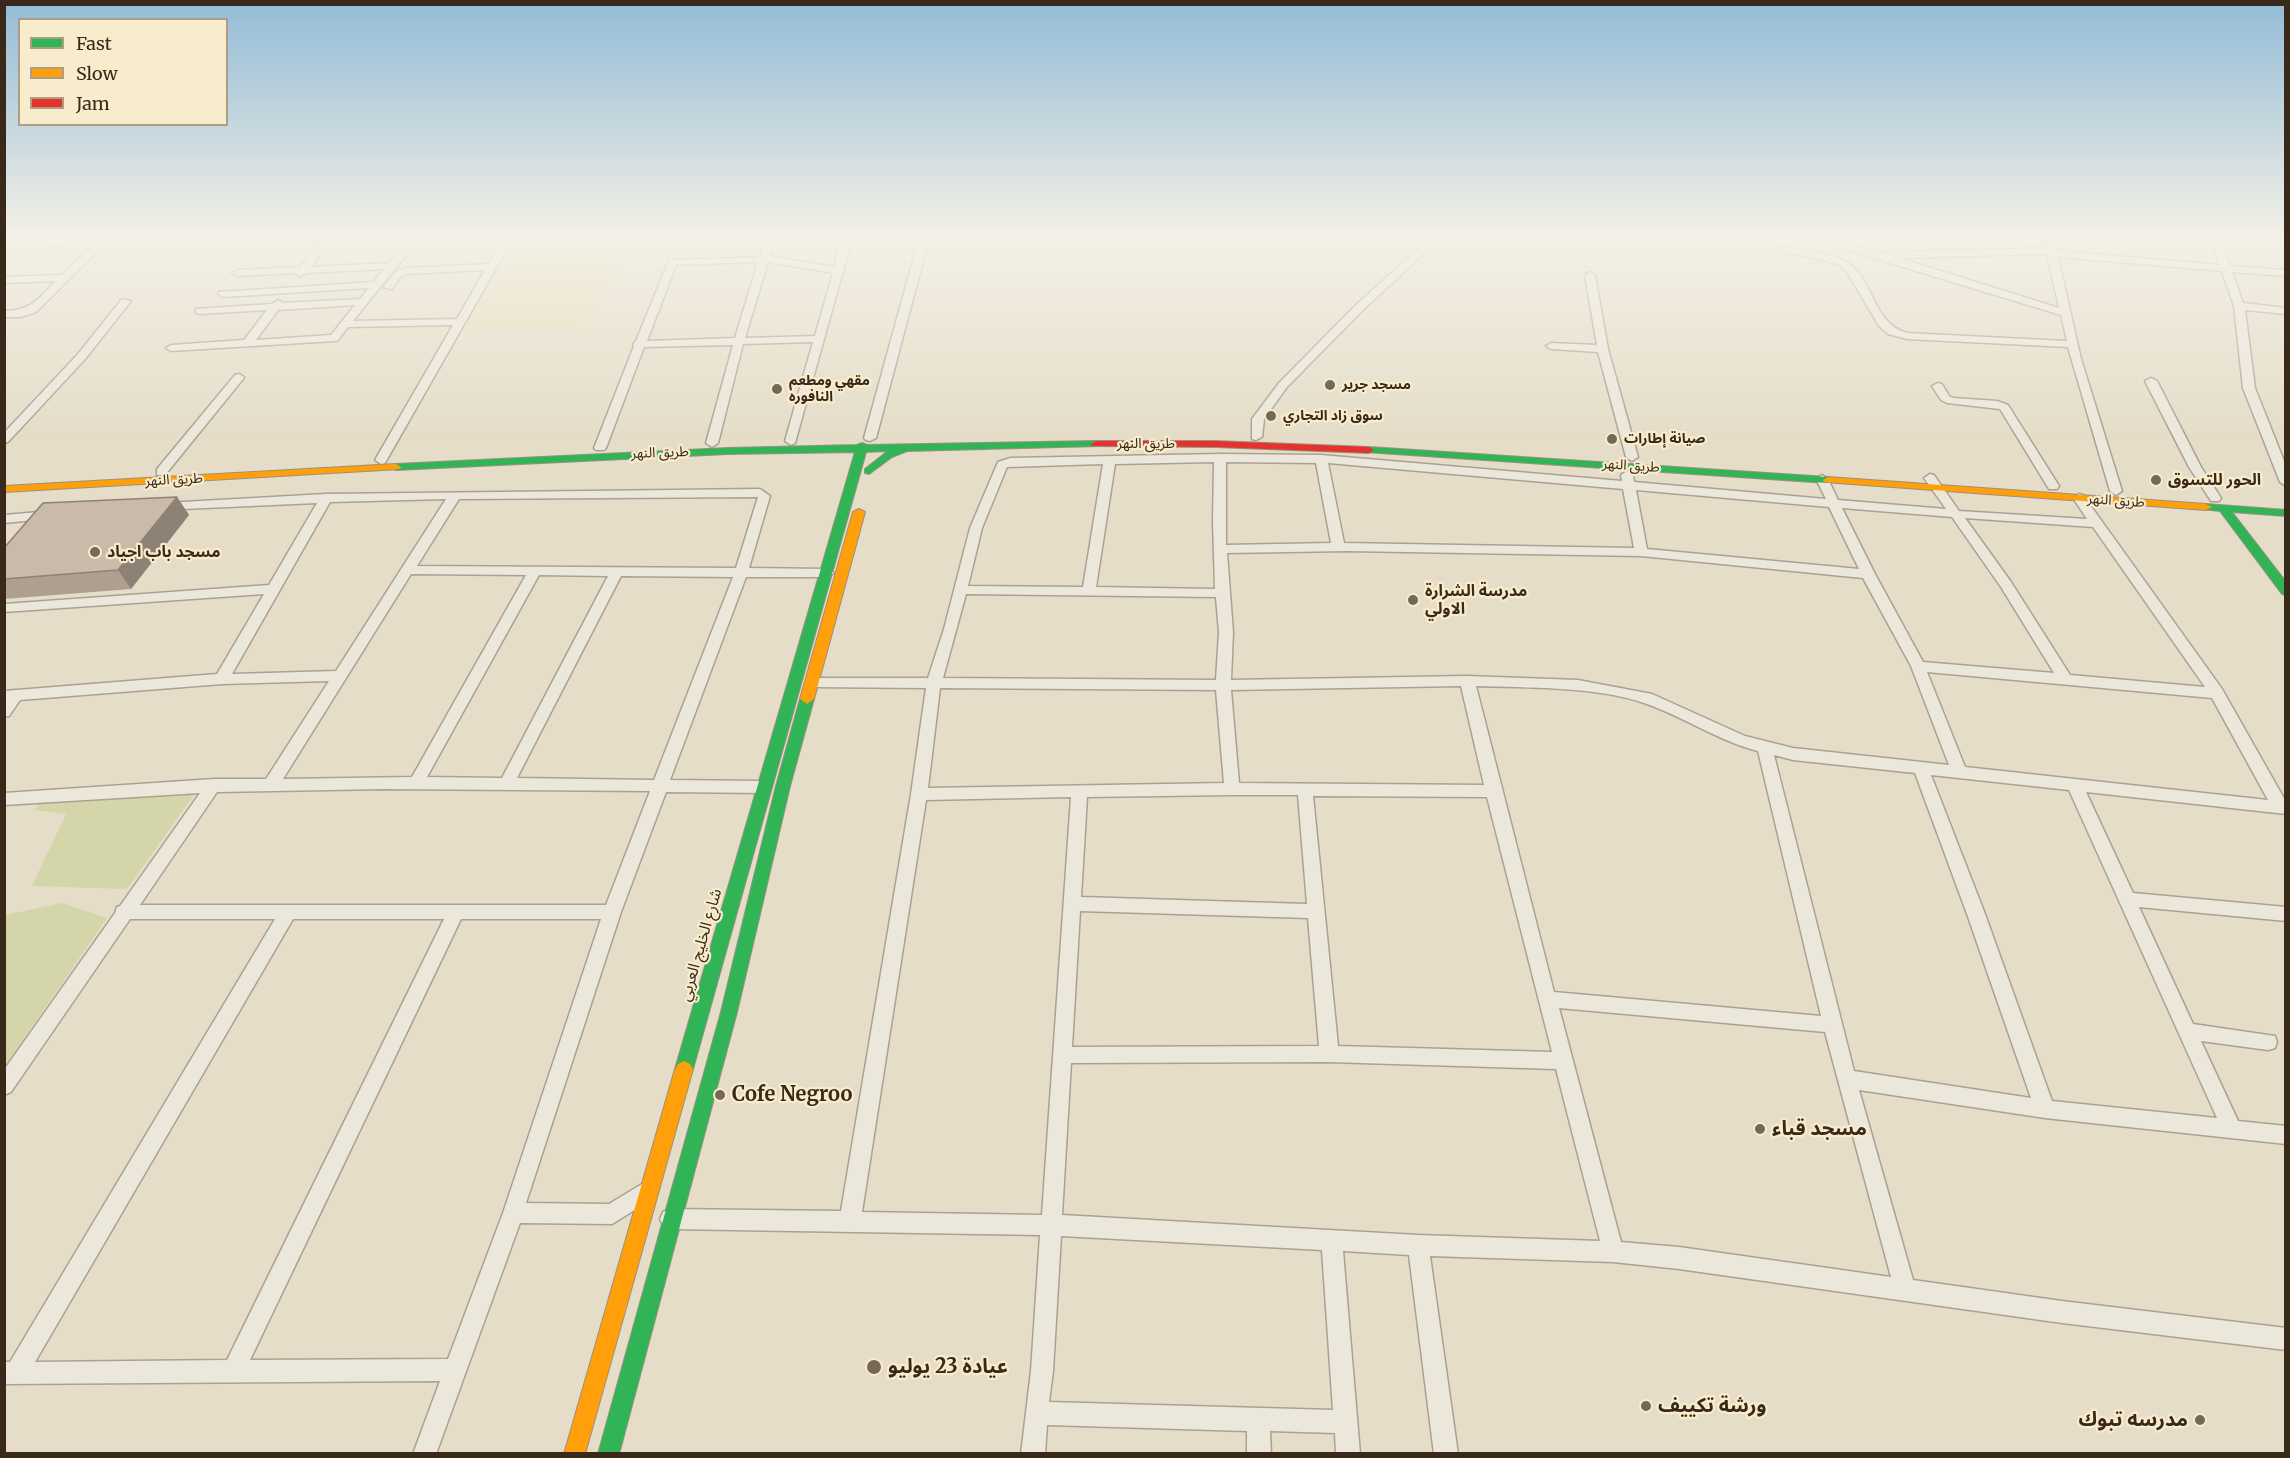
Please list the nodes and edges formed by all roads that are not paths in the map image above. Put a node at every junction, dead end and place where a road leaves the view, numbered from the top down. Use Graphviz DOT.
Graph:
graph roads {
  1 [pos="39,303"];
  2 [pos="125,303"];
  3 [pos="278,303"];
  4 [pos="345,303"];
  5 [pos="362,303"];
  6 [pos="376,303"];
  7 [pos="472,303"];
  8 [pos="655,303"];
  9 [pos="750,303"];
  10 [pos="829,303"];
  11 [pos="907,303"];
  12 [pos="1364,303"];
  13 [pos="1595,303"];
  14 [pos="1871,303"];
  15 [pos="2034,303"];
  16 [pos="2064,303"];
  17 [pos="2238,303"];
  18 [pos="2239,306"];
  19 [pos="275,307"];
  20 [pos="200,311"];
  21 [pos="2286,311"];
  22 [pos="2066,313"];
  23 [pos="4,314"];
  24 [pos="461,322"];
  25 [pos="346,324"];
  26 [pos="359,324"];
  27 [pos="819,339"];
  28 [pos="739,341"];
  29 [pos="247,344"];
  30 [pos="639,344"];
  31 [pos="2073,344"];
  32 [pos="1551,346"];
  33 [pos="171,348"];
  34 [pos="1603,349"];
  35 [pos="239,377"];
  36 [pos="2151,381"];
  37 [pos="1938,386"];
  38 [pos="1256,437"];
  39 [pos="4,440"];
  40 [pos="791,441"];
  41 [pos="712,443"];
  42 [pos="869,443"];
  43 [pos="916,445"];
  44 [pos="818,447"];
  45 [pos="600,448"];
  46 [pos="1220,458"];
  47 [pos="1110,459"];
  48 [pos="1321,459"];
  49 [pos="381,460"];
  50 [pos="1629,462"];
  51 [pos="161,472"];
  52 [pos="1822,479"];
  53 [pos="4,480"];
  54 [pos="864,480"];
  55 [pos="2286,482"];
  56 [pos="1934,483"];
  57 [pos="1628,484"];
  58 [pos="2053,486"];
  59 [pos="4,489"];
  60 [pos="2116,491"];
  61 [pos="455,495"];
  62 [pos="326,498"];
  63 [pos="2079,498"];
  64 [pos="1832,503"];
  65 [pos="2219,503"];
  66 [pos="2286,503"];
  67 [pos="2193,506"];
  68 [pos="150,508"];
  69 [pos="2253,511"];
  70 [pos="2286,513"];
  71 [pos="1955,514"];
  72 [pos="4,519"];
  73 [pos="2095,523"];
  74 [pos="2236,525"];
  75 [pos="36,532"];
  76 [pos="1338,547"];
  77 [pos="1220,549"];
  78 [pos="1641,552"];
  79 [pos="407,570"];
  80 [pos="535,571"];
  81 [pos="617,571"];
  82 [pos="741,572"];
  83 [pos="827,573"];
  84 [pos="1868,574"];
  85 [pos="274,589"];
  86 [pos="959,590"];
  87 [pos="2286,591"];
  88 [pos="1089,592"];
  89 [pos="1222,593"];
  90 [pos="4,608"];
  91 [pos="1918,666"];
  92 [pos="339,676"];
  93 [pos="222,679"];
  94 [pos="2066,679"];
  95 [pos="1467,681"];
  96 [pos="814,682"];
  97 [pos="934,682"];
  98 [pos="1223,685"];
  99 [pos="2217,693"];
  100 [pos="10,696"];
  101 [pos="4,712"];
  102 [pos="1765,748"];
  103 [pos="1920,767"];
  104 [pos="1959,771"];
  105 [pos="272,783"];
  106 [pos="417,783"];
  107 [pos="507,783"];
  108 [pos="214,784"];
  109 [pos="662,785"];
  110 [pos="2075,785"];
  111 [pos="763,787"];
  112 [pos="1232,789"];
  113 [pos="1305,790"];
  114 [pos="1493,791"];
  115 [pos="1079,792"];
  116 [pos="919,794"];
  117 [pos="4,799"];
  118 [pos="2283,807"];
  119 [pos="2126,899"];
  120 [pos="1072,904"];
  121 [pos="1314,911"];
  122 [pos="123,912"];
  123 [pos="288,912"];
  124 [pos="456,912"];
  125 [pos="612,912"];
  126 [pos="2286,914"];
  127 [pos="1548,999"];
  128 [pos="700,1010"];
  129 [pos="729,1012"];
  130 [pos="1833,1025"];
  131 [pos="2187,1031"];
  132 [pos="2268,1042"];
  133 [pos="1329,1054"];
  134 [pos="1063,1055"];
  135 [pos="1564,1061"];
  136 [pos="1846,1079"];
  137 [pos="4,1086"];
  138 [pos="2046,1109"];
  139 [pos="2232,1129"];
  140 [pos="2286,1135"];
  141 [pos="647,1191"];
  142 [pos="513,1214"];
  143 [pos="612,1214"];
  144 [pos="670,1219"];
  145 [pos="850,1222"];
  146 [pos="1052,1225"];
  147 [pos="635,1234"];
  148 [pos="1332,1240"];
  149 [pos="1418,1245"];
  150 [pos="1613,1252"];
  151 [pos="1905,1289"];
  152 [pos="2286,1339"];
  153 [pos="454,1370"];
  154 [pos="233,1372"];
  155 [pos="10,1373"];
  156 [pos="1036,1413"];
  157 [pos="1258,1420"];
  158 [pos="1345,1422"];
  159 [pos="424,1454"];
  160 [pos="574,1454"];
  161 [pos="608,1454"];
  162 [pos="1033,1454"];
  163 [pos="1259,1454"];
  164 [pos="1348,1454"];
  165 [pos="1446,1454"];
  1 -- 23 [label="street"];
  2 -- 39 [label="street"];
  3 -- 19 [label="street"];
  4 -- 19 [label="street"];
  5 -- 25 [label="street"];
  6 -- 26 [label="street"];
  7 -- 24 [label="street"];
  8 -- 30 [label="street"];
  9 -- 28 [label="street"];
  10 -- 27 [label="street"];
  11 -- 42 [label="street"];
  12 -- 38 [label="street"];
  13 -- 34 [label="street"];
  14 -- 31 [label="street"];
  15 -- 22 [label="street"];
  16 -- 22 [label="street"];
  17 -- 18 [label="street"];
  18 -- 21 [label="street"];
  18 -- 55 [label="street"];
  19 -- 20 [label="street"];
  19 -- 29 [label="street"];
  22 -- 31 [label="street"];
  24 -- 26 [label="street"];
  24 -- 49 [label="street"];
  25 -- 26 [label="street"];
  25 -- 29 [label="street"];
  27 -- 28 [label="street"];
  27 -- 40 [label="street"];
  28 -- 30 [label="street"];
  28 -- 41 [label="street"];
  29 -- 33 [label="street"];
  30 -- 45 [label="street"];
  31 -- 60 [label="street"];
  32 -- 34 [label="street"];
  34 -- 50 [label="street"];
  35 -- 51 [label="street"];
  36 -- 65 [label="street"];
  37 -- 58 [label="street"];
  38 -- 42 [label="main road, طريق النهر"];
  38 -- 50 [label="main road, طريق النهر"];
  40 -- 41 [label="main road, طريق النهر"];
  40 -- 42 [label="main road, طريق النهر"];
  41 -- 45 [label="main road, طريق النهر"];
  42 -- 43 [label="main road, طريق النهر"];
  42 -- 44 [label="main road, طريق النهر"];
  42 -- 54 [label="main road, شارع الخليج العربي"];
  43 -- 50 [label="main road, طريق النهر"];
  43 -- 54 [label="main road"];
  44 -- 54 [label="main road"];
  44 -- 59 [label="main road, طريق النهر"];
  45 -- 49 [label="main road, طريق النهر"];
  46 -- 47 [label="street"];
  46 -- 48 [label="street"];
  46 -- 77 [label="street"];
  47 -- 86 [label="street"];
  47 -- 88 [label="street"];
  48 -- 57 [label="street"];
  48 -- 76 [label="street"];
  49 -- 51 [label="main road, طريق النهر"];
  50 -- 52 [label="main road, طريق النهر"];
  50 -- 56 [label="main road, طريق النهر"];
  50 -- 57 [label="street"];
  51 -- 53 [label="main road, طريق النهر"];
  52 -- 56 [label="main road, طريق النهر"];
  52 -- 64 [label="street"];
  54 -- 83 [label="main road, شارع الخليج العربي"];
  54 -- 96 [label="main road, شارع الخليج العربي"];
  56 -- 58 [label="main road, طريق النهر"];
  56 -- 63 [label="main road, طريق النهر"];
  56 -- 71 [label="street"];
  57 -- 64 [label="street"];
  57 -- 78 [label="street"];
  58 -- 60 [label="main road, طريق النهر"];
  60 -- 65 [label="main road, طريق النهر"];
  61 -- 62 [label="street"];
  61 -- 79 [label="street"];
  61 -- 82 [label="street"];
  62 -- 68 [label="street"];
  62 -- 85 [label="street"];
  63 -- 67 [label="main road, طريق النهر"];
  63 -- 73 [label="street"];
  64 -- 71 [label="street"];
  64 -- 84 [label="street"];
  65 -- 66 [label="main road, طريق النهر"];
  65 -- 67 [label="main road, طريق النهر"];
  65 -- 69 [label="main road, طريق النهر"];
  65 -- 74 [label="main road"];
  67 -- 74 [label="main road"];
  69 -- 70 [label="main road, طريق النهر"];
  69 -- 74 [label="main road"];
  71 -- 73 [label="street"];
  71 -- 94 [label="street"];
  72 -- 75 [label="street"];
  73 -- 99 [label="street"];
  74 -- 87 [label="main road"];
  76 -- 77 [label="street"];
  76 -- 78 [label="street"];
  77 -- 89 [label="street"];
  78 -- 84 [label="street"];
  79 -- 80 [label="street"];
  79 -- 92 [label="street"];
  80 -- 81 [label="street"];
  80 -- 106 [label="street"];
  81 -- 82 [label="street"];
  81 -- 107 [label="street"];
  82 -- 83 [label="street"];
  82 -- 109 [label="street"];
  83 -- 111 [label="main road, شارع الخليج العربي"];
  84 -- 91 [label="street"];
  85 -- 90 [label="street"];
  85 -- 93 [label="street"];
  86 -- 88 [label="street"];
  86 -- 97 [label="street"];
  88 -- 89 [label="street"];
  89 -- 98 [label="street"];
  91 -- 94 [label="street"];
  91 -- 104 [label="street"];
  92 -- 93 [label="street"];
  92 -- 105 [label="street"];
  93 -- 100 [label="street"];
  94 -- 99 [label="street"];
  95 -- 98 [label="street"];
  95 -- 102 [label="street"];
  95 -- 114 [label="street"];
  96 -- 97 [label="street"];
  96 -- 129 [label="main road, شارع الخليج العربي"];
  97 -- 98 [label="street"];
  97 -- 116 [label="street"];
  98 -- 112 [label="street"];
  99 -- 118 [label="street"];
  100 -- 101 [label="street"];
  102 -- 103 [label="street"];
  102 -- 130 [label="street"];
  103 -- 104 [label="street"];
  103 -- 138 [label="street"];
  104 -- 110 [label="street"];
  105 -- 106 [label="street"];
  105 -- 108 [label="street"];
  106 -- 107 [label="street"];
  107 -- 109 [label="street"];
  108 -- 117 [label="street"];
  108 -- 122 [label="street"];
  109 -- 111 [label="street"];
  109 -- 125 [label="street"];
  110 -- 118 [label="street"];
  110 -- 119 [label="street"];
  111 -- 128 [label="main road, شارع الخليج العربي"];
  112 -- 113 [label="street"];
  112 -- 115 [label="street"];
  113 -- 114 [label="street"];
  113 -- 121 [label="street"];
  114 -- 127 [label="street"];
  115 -- 116 [label="street"];
  115 -- 120 [label="street"];
  116 -- 145 [label="street"];
  119 -- 126 [label="street"];
  119 -- 131 [label="street"];
  120 -- 121 [label="street"];
  120 -- 134 [label="street"];
  121 -- 133 [label="street"];
  122 -- 123 [label="street"];
  122 -- 137 [label="street"];
  123 -- 124 [label="street"];
  123 -- 155 [label="street"];
  124 -- 125 [label="street"];
  124 -- 154 [label="street"];
  125 -- 142 [label="street"];
  127 -- 130 [label="street"];
  127 -- 135 [label="street"];
  128 -- 129 [label="main road"];
  128 -- 141 [label="main road, شارع الخليج العربي"];
  129 -- 144 [label="main road, شارع الخليج العربي"];
  130 -- 136 [label="street"];
  131 -- 132 [label="street"];
  131 -- 139 [label="street"];
  133 -- 134 [label="street"];
  133 -- 135 [label="street"];
  134 -- 146 [label="street"];
  135 -- 150 [label="street"];
  136 -- 138 [label="street"];
  136 -- 151 [label="street"];
  138 -- 139 [label="street"];
  139 -- 140 [label="street"];
  141 -- 143 [label="street"];
  141 -- 147 [label="main road, شارع الخليج العربي"];
  142 -- 143 [label="street"];
  142 -- 153 [label="street"];
  143 -- 147 [label="street"];
  144 -- 145 [label="street"];
  144 -- 161 [label="main road, شارع الخليج العربي"];
  145 -- 146 [label="street"];
  146 -- 148 [label="street"];
  146 -- 156 [label="street"];
  147 -- 160 [label="main road, شارع الخليج العربي"];
  148 -- 149 [label="street"];
  148 -- 158 [label="street"];
  149 -- 150 [label="street"];
  149 -- 165 [label="street"];
  150 -- 151 [label="street"];
  151 -- 152 [label="street"];
  153 -- 154 [label="street"];
  153 -- 159 [label="street"];
  154 -- 155 [label="street"];
  156 -- 157 [label="street"];
  156 -- 162 [label="street"];
  157 -- 158 [label="street"];
  157 -- 163 [label="street"];
  158 -- 164 [label="street"];
}
